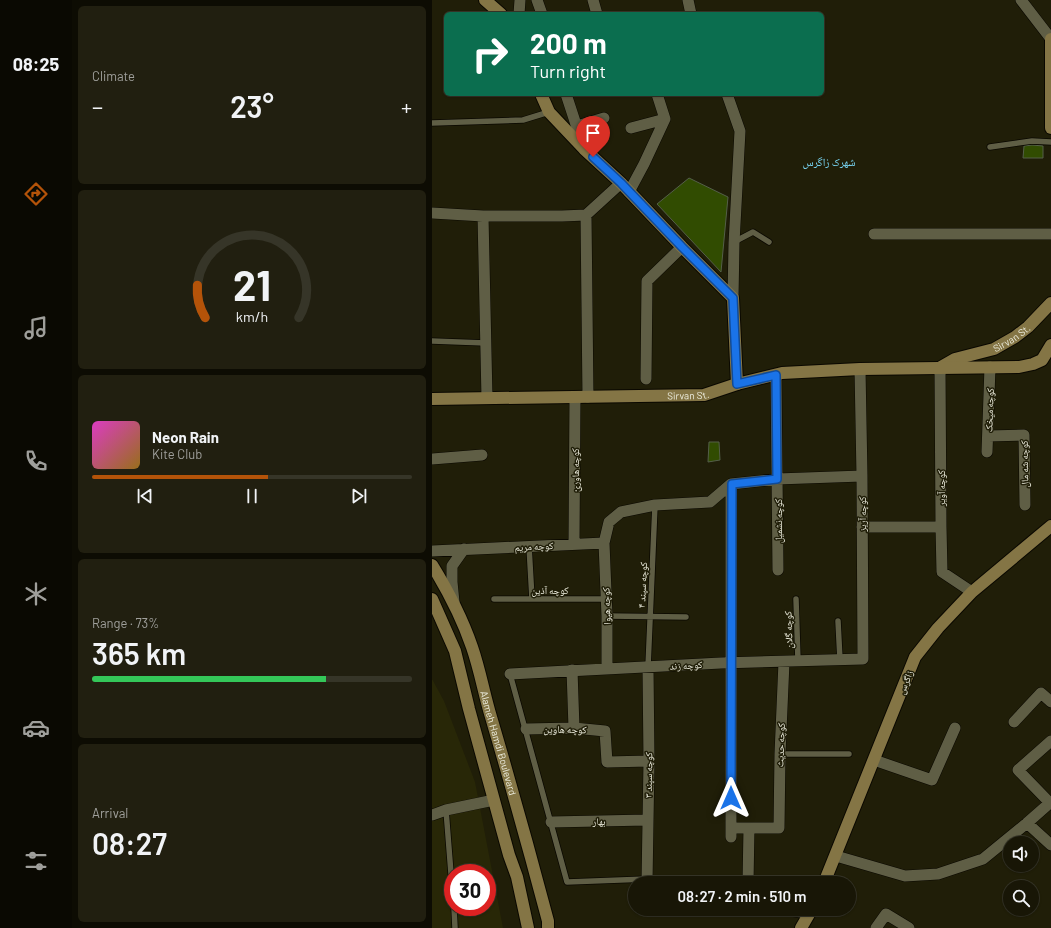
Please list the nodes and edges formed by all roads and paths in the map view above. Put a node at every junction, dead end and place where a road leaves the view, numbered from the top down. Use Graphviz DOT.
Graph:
graph roads {
  1 [pos="485,0"];
  2 [pos="520,0"];
  3 [pos="538,0"];
  4 [pos="593,0"];
  5 [pos="688,0"];
  6 [pos="1021,0"];
  7 [pos="499,12"];
  8 [pos="518,12"];
  9 [pos="541,12"];
  10 [pos="596,12"];
  11 [pos="691,12"];
  12 [pos="1051,39"];
  13 [pos="541,96"];
  14 [pos="567,96"];
  15 [pos="658,96"];
  16 [pos="728,96"];
  17 [pos="1051,99"];
  18 [pos="548,112"];
  19 [pos="604,118"];
  20 [pos="665,119"];
  21 [pos="432,123"];
  22 [pos="576,126"];
  23 [pos="630,128"];
  24 [pos="1051,128"];
  25 [pos="1051,142"];
  26 [pos="990,147"];
  27 [pos="584,149"];
  28 [pos="625,188"];
  29 [pos="432,213"];
  30 [pos="586,215"];
  31 [pos="483,216"];
  32 [pos="874,234"];
  33 [pos="1051,234"];
  34 [pos="734,242"];
  35 [pos="769,242"];
  36 [pos="682,247"];
  37 [pos="733,298"];
  38 [pos="1051,303"];
  39 [pos="432,341"];
  40 [pos="486,343"];
  41 [pos="1051,345"];
  42 [pos="990,367"];
  43 [pos="940,368"];
  44 [pos="860,369"];
  45 [pos="776,375"];
  46 [pos="646,379"];
  47 [pos="737,384"];
  48 [pos="575,397"];
  49 [pos="588,397"];
  50 [pos="487,398"];
  51 [pos="432,399"];
  52 [pos="988,436"];
  53 [pos="987,452"];
  54 [pos="482,455"];
  55 [pos="432,459"];
  56 [pos="862,476"];
  57 [pos="777,479"];
  58 [pos="732,484"];
  59 [pos="655,505"];
  60 [pos="1025,505"];
  61 [pos="1051,526"];
  62 [pos="862,527"];
  63 [pos="941,527"];
  64 [pos="604,543"];
  65 [pos="574,544"];
  66 [pos="529,546"];
  67 [pos="464,550"];
  68 [pos="432,551"];
  69 [pos="432,565"];
  70 [pos="778,570"];
  71 [pos="972,592"];
  72 [pos="432,599"];
  73 [pos="532,599"];
  74 [pos="606,599"];
  75 [pos="796,599"];
  76 [pos="494,600"];
  77 [pos="454,602"];
  78 [pos="607,616"];
  79 [pos="650,616"];
  80 [pos="686,617"];
  81 [pos="838,622"];
  82 [pos="863,659"];
  83 [pos="840,660"];
  84 [pos="798,661"];
  85 [pos="731,662"];
  86 [pos="784,662"];
  87 [pos="648,667"];
  88 [pos="607,668"];
  89 [pos="572,670"];
  90 [pos="510,674"];
  91 [pos="1051,702"];
  92 [pos="487,704"];
  93 [pos="469,709"];
  94 [pos="1014,722"];
  95 [pos="574,728"];
  96 [pos="955,728"];
  97 [pos="526,729"];
  98 [pos="1051,741"];
  99 [pos="780,754"];
  100 [pos="849,754"];
  101 [pos="874,760"];
  102 [pos="648,761"];
  103 [pos="494,800"];
  104 [pos="1051,803"];
  105 [pos="432,806"];
  106 [pos="446,810"];
  107 [pos="432,815"];
  108 [pos="647,820"];
  109 [pos="551,822"];
  110 [pos="1027,823"];
  111 [pos="749,828"];
  112 [pos="1051,845"];
  113 [pos="836,856"];
  114 [pos="450,864"];
  115 [pos="650,876"];
  116 [pos="748,876"];
  117 [pos="827,876"];
  118 [pos="628,882"];
  119 [pos="454,916"];
  120 [pos="808,916"];
  121 [pos="455,928"];
  122 [pos="528,928"];
  123 [pos="548,928"];
  124 [pos="801,928"];
  125 [pos="876,928"];
  126 [pos="909,928"];
  1 -- 7 [label="street"];
  2 -- 8 [label="street"];
  3 -- 9 [label="street"];
  4 -- 10 [label="street"];
  5 -- 11 [label="street"];
  6 -- 12 [label="street"];
  12 -- 17 [label="street"];
  13 -- 18 [label="street"];
  14 -- 22 [label="street"];
  15 -- 20 [label="street"];
  16 -- 34 [label="street"];
  17 -- 24 [label="street"];
  18 -- 21 [label="lane"];
  18 -- 27 [label="street"];
  19 -- 22 [label="street"];
  20 -- 23 [label="street"];
  20 -- 28 [label="street"];
  22 -- 27 [label="street"];
  25 -- 26 [label="lane"];
  27 -- 28 [label="street"];
  28 -- 30 [label="street"];
  28 -- 36 [label="street"];
  29 -- 31 [label="street"];
  30 -- 31 [label="street"];
  30 -- 49 [label="street"];
  31 -- 40 [label="street"];
  32 -- 33 [label="street"];
  34 -- 35 [label="lane"];
  34 -- 37 [label="street"];
  36 -- 37 [label="street"];
  36 -- 46 [label="street"];
  37 -- 47 [label="street"];
  38 -- 43 [label="street, Sirvan St."];
  39 -- 40 [label="lane"];
  40 -- 50 [label="street"];
  41 -- 42 [label="street, Sirvan St."];
  42 -- 43 [label="street, Sirvan St."];
  42 -- 52 [label="street, کوچه میخک"];
  43 -- 44 [label="street, Sirvan St."];
  43 -- 63 [label="street, کوچه آویر"];
  44 -- 45 [label="street, Sirvan St."];
  44 -- 56 [label="street, کوچه آریز"];
  45 -- 47 [label="street, Sirvan St."];
  45 -- 57 [label="street, کوچه نشمیل"];
  47 -- 49 [label="street, Sirvan St."];
  48 -- 49 [label="street, Sirvan St."];
  48 -- 50 [label="street, Sirvan St."];
  48 -- 65 [label="street, کوچه هاورئ"];
  50 -- 51 [label="street, Sirvan St."];
  52 -- 53 [label="street, کوچه میخک"];
  52 -- 60 [label="street, کوچه شه مال"];
  54 -- 55 [label="street"];
  56 -- 57 [label="street"];
  56 -- 62 [label="street, کوچه آریز"];
  57 -- 58 [label="street"];
  57 -- 70 [label="street, کوچه نشمیل"];
  58 -- 59 [label="street, کوچه هیوا"];
  58 -- 85 [label="street"];
  59 -- 64 [label="street, کوچه هیوا"];
  59 -- 79 [label="lane, کوچه سپند ۴"];
  61 -- 71 [label="street, زاگرس"];
  62 -- 63 [label="street"];
  62 -- 82 [label="street, کوچه آریز"];
  63 -- 71 [label="street, کوچه آویر"];
  64 -- 65 [label="street, کوچه مریم"];
  64 -- 74 [label="street, کوچه هیوا"];
  65 -- 66 [label="street, کوچه مریم"];
  66 -- 67 [label="street, کوچه مریم"];
  66 -- 73 [label="lane"];
  67 -- 68 [label="street, کوچه مریم"];
  67 -- 77 [label="street"];
  69 -- 77 [label="street, Alameh Hamdi Boulevard"];
  71 -- 101 [label="street, زاگرس"];
  72 -- 93 [label="street, Alameh Hamdi Boulevard"];
  73 -- 74 [label="lane, کوچه آذین"];
  73 -- 76 [label="lane, کوچه آذین"];
  74 -- 78 [label="street, کوچه هیوا"];
  75 -- 84 [label="lane, کوچه گلان"];
  77 -- 92 [label="street, Alameh Hamdi Boulevard"];
  78 -- 79 [label="lane"];
  78 -- 88 [label="street, کوچه هیوا"];
  79 -- 80 [label="lane"];
  79 -- 87 [label="lane, کوچه سپند ۴"];
  81 -- 83 [label="lane"];
  82 -- 83 [label="street, کوچه زند"];
  83 -- 84 [label="street, کوچه زند"];
  84 -- 86 [label="street, کوچه زند"];
  85 -- 86 [label="street, کوچه زند"];
  85 -- 87 [label="street, کوچه زند"];
  85 -- 111 [label="street"];
  86 -- 99 [label="street, کوچه حدیث"];
  87 -- 88 [label="street, کوچه زند"];
  87 -- 102 [label="street, کوچه سپند ۳"];
  88 -- 89 [label="street, کوچه زند"];
  89 -- 90 [label="street, کوچه زند"];
  89 -- 95 [label="street"];
  90 -- 97 [label="lane"];
  91 -- 94 [label="street"];
  92 -- 93 [label="street"];
  92 -- 123 [label="street, Alameh Hamdi Boulevard"];
  93 -- 103 [label="street, Alameh Hamdi Boulevard"];
  95 -- 97 [label="street, کوچه هاوین"];
  95 -- 102 [label="street, کوچه هاوین"];
  96 -- 101 [label="street"];
  97 -- 109 [label="lane"];
  98 -- 104 [label="street"];
  99 -- 100 [label="lane"];
  99 -- 111 [label="street, کوچه حدیث"];
  101 -- 113 [label="street, زاگرس"];
  102 -- 108 [label="street, کوچه سپند ۳"];
  103 -- 106 [label="street"];
  103 -- 122 [label="street, Alameh Hamdi Boulevard"];
  104 -- 110 [label="street"];
  105 -- 106 [label="street"];
  106 -- 107 [label="street"];
  106 -- 114 [label="lane"];
  108 -- 109 [label="street, بهار"];
  108 -- 115 [label="street, کوچه سپند ۳"];
  109 -- 118 [label="lane"];
  110 -- 112 [label="street"];
  110 -- 113 [label="street"];
  111 -- 116 [label="street"];
  113 -- 117 [label="street, زاگرس"];
  119 -- 121 [label="lane"];
  120 -- 124 [label="street"];
  125 -- 126 [label="street"];
}
